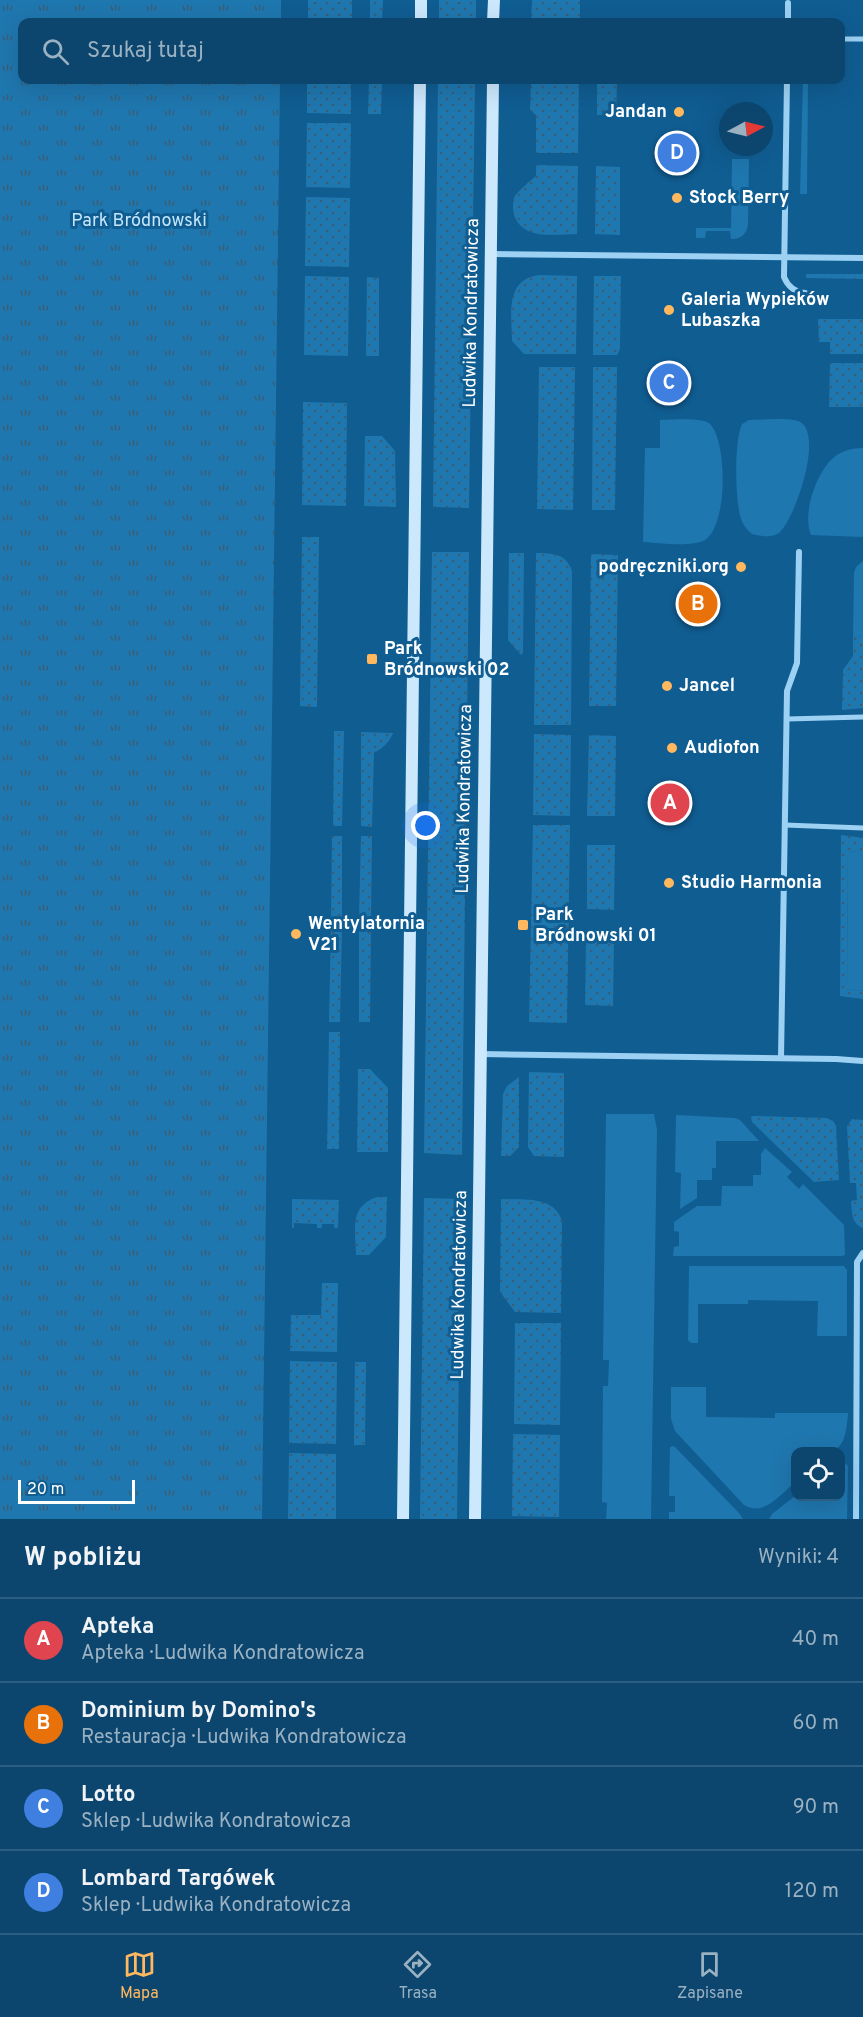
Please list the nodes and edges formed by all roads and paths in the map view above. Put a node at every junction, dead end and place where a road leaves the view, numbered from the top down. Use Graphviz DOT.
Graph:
graph roads {
  1 [pos="421,0"];
  2 [pos="494,0"];
  3 [pos="788,3"];
  4 [pos="421,18"];
  5 [pos="493,18"];
  6 [pos="788,18"];
  7 [pos="845,39"];
  8 [pos="863,39"];
  9 [pos="420,84"];
  10 [pos="493,84"];
  11 [pos="787,84"];
  12 [pos="490,254"];
  13 [pos="784,257"];
  14 [pos="863,258"];
  15 [pos="806,293"];
  16 [pos="799,552"];
  17 [pos="863,717"];
  18 [pos="787,718"];
  19 [pos="785,825"];
  20 [pos="863,828"];
  21 [pos="480,1054"];
  22 [pos="781,1058"];
  23 [pos="863,1061"];
  24 [pos="863,1253"];
  25 [pos="403,1519"];
  26 [pos="475,1519"];
  27 [pos="856,1519"];
  1 -- 4 [label="main road"];
  2 -- 5 [label="main road"];
  3 -- 6 [label="street"];
  7 -- 8 [label="street"];
  9 -- 25 [label="main road"];
  10 -- 12 [label="main road, Ludwika Kondratowicza"];
  11 -- 13 [label="street"];
  12 -- 13 [label="street"];
  12 -- 21 [label="main road, Ludwika Kondratowicza"];
  13 -- 14 [label="street"];
  13 -- 15 [label="street"];
  16 -- 18 [label="street"];
  17 -- 18 [label="street"];
  18 -- 19 [label="street"];
  19 -- 20 [label="street"];
  19 -- 22 [label="street"];
  21 -- 22 [label="street"];
  21 -- 26 [label="main road, Ludwika Kondratowicza"];
  22 -- 23 [label="street"];
  24 -- 27 [label="street"];
}
